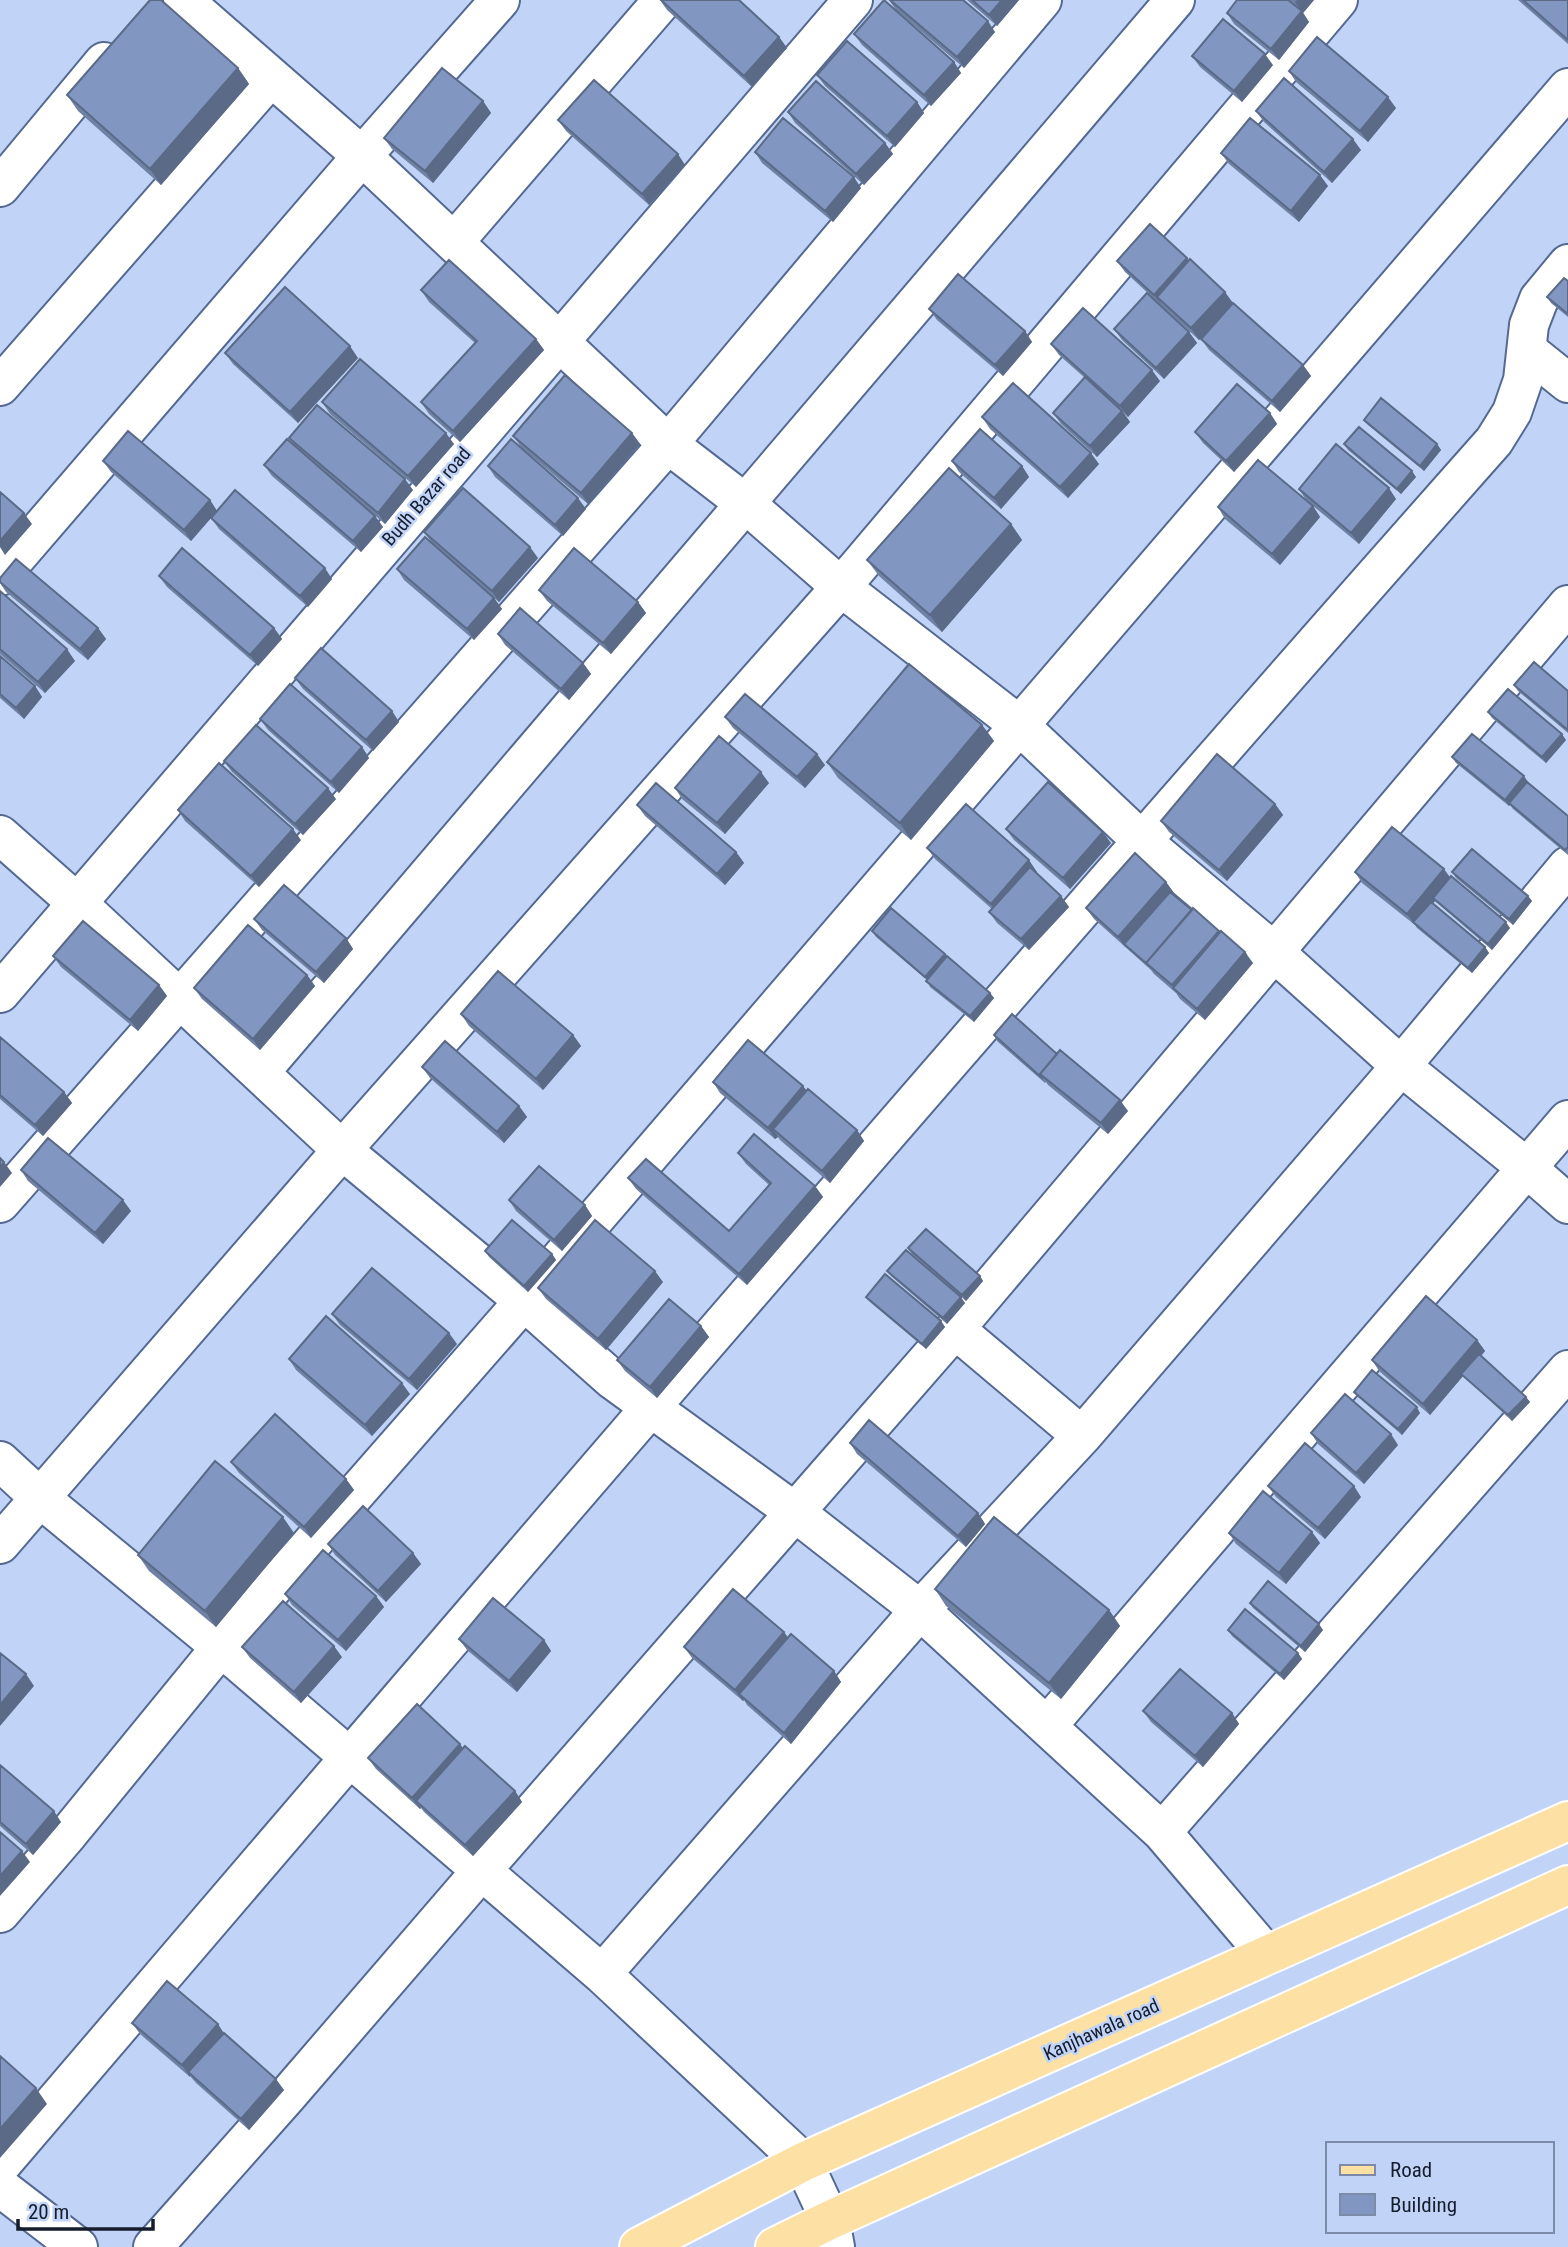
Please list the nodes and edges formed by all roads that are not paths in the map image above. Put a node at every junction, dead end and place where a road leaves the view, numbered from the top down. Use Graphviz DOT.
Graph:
graph roads {
  1 [pos="500,0"];
  2 [pos="663,0"];
  3 [pos="853,0"];
  4 [pos="1042,0"];
  5 [pos="1175,0"];
  6 [pos="1338,0"];
  7 [pos="155,10"];
  8 [pos="271,77"];
  9 [pos="1568,88"];
  10 [pos="362,156"];
  11 [pos="0,187"];
  12 [pos="454,242"];
  13 [pos="1568,264"];
  14 [pos="560,341"];
  15 [pos="1527,350"];
  16 [pos="1568,383"];
  17 [pos="0,386"];
  18 [pos="668,444"];
  19 [pos="746,503"];
  20 [pos="0,576"];
  21 [pos="841,587"];
  22 [pos="1568,605"];
  23 [pos="1019,725"];
  24 [pos="0,835"];
  25 [pos="1142,841"];
  26 [pos="1568,866"];
  27 [pos="77,903"];
  28 [pos="1274,952"];
  29 [pos="0,993"];
  30 [pos="178,999"];
  31 [pos="1401,1066"];
  32 [pos="260,1072"];
  33 [pos="1568,1121"];
  34 [pos="342,1150"];
  35 [pos="1527,1167"];
  36 [pos="0,1203"];
  37 [pos="1568,1204"];
  38 [pos="524,1301"];
  39 [pos="955,1329"];
  40 [pos="1568,1370"];
  41 [pos="650,1407"];
  42 [pos="1082,1436"];
  43 [pos="0,1461"];
  44 [pos="40,1498"];
  45 [pos="796,1514"];
  46 [pos="0,1544"];
  47 [pos="920,1610"];
  48 [pos="221,1647"];
  49 [pos="1047,1726"];
  50 [pos="350,1757"];
  51 [pos="1568,1821"];
  52 [pos="1161,1832"];
  53 [pos="482,1870"];
  54 [pos="1568,1885"];
  55 [pos="0,1913"];
  56 [pos="1266,1955"];
  57 [pos="602,1974"];
  58 [pos="803,2162"];
  59 [pos="0,2166"];
  60 [pos="0,2187"];
  61 [pos="833,2234"];
  62 [pos="78,2247"];
  63 [pos="153,2247"];
  64 [pos="639,2247"];
  65 [pos="775,2247"];
  1 -- 10 [label="street"];
  2 -- 12 [label="street"];
  3 -- 14 [label="street, Budh Bazar road"];
  4 -- 18 [label="street"];
  5 -- 19 [label="street"];
  6 -- 21 [label="street"];
  7 -- 8 [label="street"];
  7 -- 11 [label="street"];
  8 -- 10 [label="street"];
  8 -- 17 [label="street"];
  9 -- 23 [label="street"];
  10 -- 12 [label="street"];
  10 -- 20 [label="street"];
  12 -- 14 [label="street"];
  13 -- 15 [label="street"];
  14 -- 18 [label="street"];
  14 -- 27 [label="street, Budh Bazar road"];
  15 -- 16 [label="street"];
  15 -- 25 [label="street"];
  18 -- 19 [label="street"];
  18 -- 30 [label="street"];
  19 -- 21 [label="street"];
  19 -- 32 [label="street"];
  21 -- 23 [label="street"];
  21 -- 34 [label="street"];
  22 -- 28 [label="street"];
  23 -- 25 [label="street"];
  23 -- 38 [label="street"];
  24 -- 27 [label="street"];
  25 -- 28 [label="street"];
  25 -- 41 [label="street"];
  26 -- 31 [label="street"];
  27 -- 29 [label="street, Budh Bazar road"];
  27 -- 30 [label="street"];
  28 -- 31 [label="street"];
  28 -- 39 [label="street"];
  30 -- 32 [label="street"];
  30 -- 36 [label="street"];
  31 -- 35 [label="street"];
  31 -- 42 [label="street"];
  32 -- 34 [label="street"];
  33 -- 35 [label="street"];
  34 -- 38 [label="street"];
  34 -- 44 [label="street"];
  35 -- 37 [label="street"];
  35 -- 49 [label="street"];
  38 -- 41 [label="street"];
  38 -- 48 [label="street"];
  39 -- 42 [label="street"];
  39 -- 45 [label="street"];
  40 -- 52 [label="street"];
  41 -- 45 [label="street"];
  41 -- 50 [label="street"];
  42 -- 47 [label="street"];
  43 -- 44 [label="street"];
  44 -- 46 [label="street"];
  44 -- 48 [label="street"];
  45 -- 47 [label="street"];
  45 -- 53 [label="street"];
  47 -- 49 [label="street"];
  47 -- 57 [label="street"];
  48 -- 50 [label="street"];
  48 -- 55 [label="street"];
  49 -- 52 [label="street"];
  50 -- 53 [label="street"];
  50 -- 59 [label="street"];
  51 -- 56 [label="main road, Kanjhawala road"];
  52 -- 56 [label="street"];
  53 -- 57 [label="street"];
  53 -- 63 [label="street"];
  54 -- 61 [label="main road"];
  56 -- 58 [label="main road, Kanjhawala road"];
  57 -- 58 [label="street"];
  58 -- 61 [label="street"];
  58 -- 64 [label="main road, Kanjhawala road"];
  60 -- 62 [label="street"];
  61 -- 65 [label="main road"];
}
